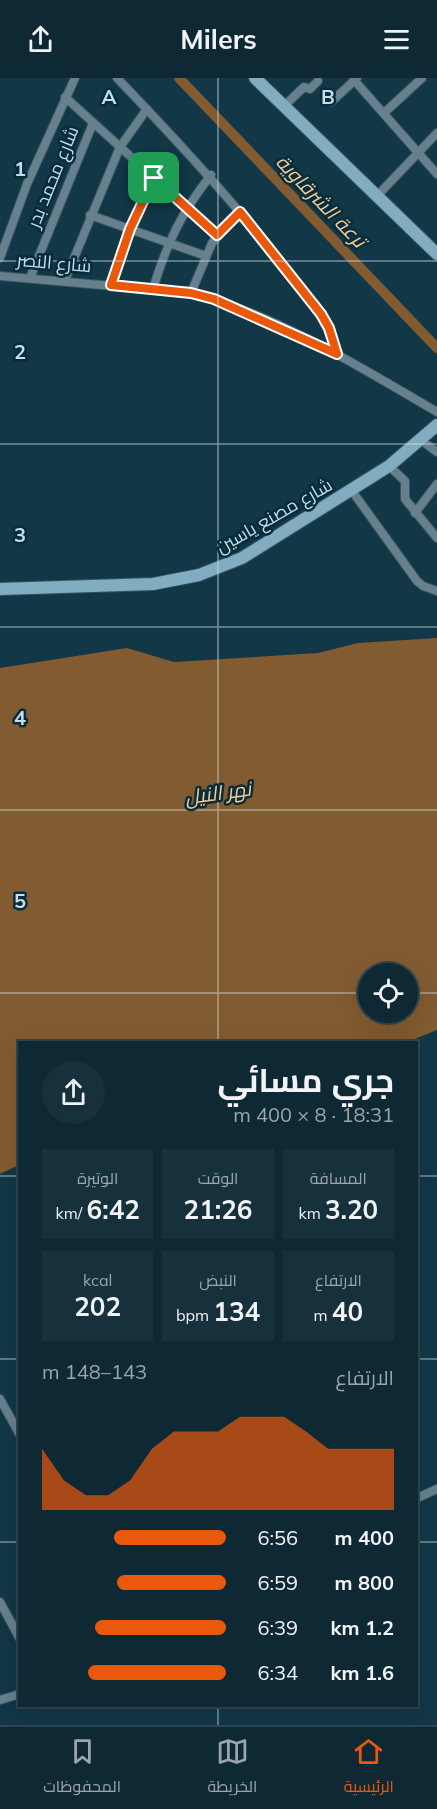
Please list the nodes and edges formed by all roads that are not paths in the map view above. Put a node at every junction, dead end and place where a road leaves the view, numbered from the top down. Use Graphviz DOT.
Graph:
graph roads {
  1 [pos="75,78"];
  2 [pos="117,78"];
  3 [pos="255,78"];
  4 [pos="422,78"];
  5 [pos="355,79"];
  6 [pos="318,81"];
  7 [pos="65,97"];
  8 [pos="331,102"];
  9 [pos="284,106"];
  10 [pos="147,109"];
  11 [pos="384,113"];
  12 [pos="93,123"];
  13 [pos="437,133"];
  14 [pos="120,147"];
  15 [pos="418,152"];
  16 [pos="437,174"];
  17 [pos="211,175"];
  18 [pos="154,178"];
  19 [pos="375,197"];
  20 [pos="186,207"];
  21 [pos="240,212"];
  22 [pos="90,215"];
  23 [pos="130,229"];
  24 [pos="217,235"];
  25 [pos="168,242"];
  26 [pos="437,254"];
  27 [pos="206,256"];
  28 [pos="0,258"];
  29 [pos="0,276"];
  30 [pos="30,278"];
  31 [pos="65,280"];
  32 [pos="111,285"];
  33 [pos="153,289"];
  34 [pos="191,293"];
  35 [pos="337,354"];
  36 [pos="437,412"];
  37 [pos="437,425"];
  38 [pos="422,440"];
  39 [pos="437,452"];
  40 [pos="389,466"];
  41 [pos="437,484"];
  42 [pos="352,491"];
  43 [pos="415,513"];
  44 [pos="437,538"];
  45 [pos="0,589"];
  46 [pos="437,591"];
  47 [pos="0,1399"];
  48 [pos="18,1431"];
  49 [pos="437,1490"];
  50 [pos="418,1498"];
  51 [pos="0,1602"];
  52 [pos="18,1635"];
  53 [pos="18,1695"];
  54 [pos="0,1700"];
  1 -- 7 [label="street"];
  2 -- 10 [label="street"];
  3 -- 9 [label="main road"];
  4 -- 11 [label="street"];
  5 -- 8 [label="street"];
  5 -- 11 [label="street"];
  6 -- 9 [label="street"];
  7 -- 12 [label="street"];
  7 -- 28 [label="street"];
  9 -- 19 [label="main road"];
  10 -- 14 [label="street"];
  10 -- 17 [label="street"];
  11 -- 15 [label="street"];
  12 -- 14 [label="street"];
  12 -- 30 [label="street, شارع محمد بدر"];
  13 -- 15 [label="street"];
  14 -- 18 [label="street"];
  14 -- 22 [label="street"];
  15 -- 16 [label="street"];
  15 -- 19 [label="street"];
  17 -- 20 [label="street"];
  17 -- 21 [label="street"];
  18 -- 20 [label="street"];
  18 -- 23 [label="street"];
  19 -- 26 [label="main road"];
  20 -- 24 [label="street"];
  20 -- 25 [label="street"];
  21 -- 24 [label="street"];
  21 -- 35 [label="street"];
  22 -- 23 [label="street"];
  22 -- 31 [label="street"];
  23 -- 25 [label="street"];
  23 -- 32 [label="street"];
  24 -- 27 [label="street"];
  25 -- 27 [label="street"];
  25 -- 33 [label="street"];
  27 -- 34 [label="street"];
  29 -- 30 [label="street, شارع النصر"];
  30 -- 31 [label="street, شارع النصر"];
  31 -- 32 [label="street, شارع النصر"];
  32 -- 33 [label="street, شارع النصر"];
  33 -- 34 [label="street, شارع النصر"];
  34 -- 35 [label="street, شارع النصر"];
  35 -- 36 [label="street, شارع النصر"];
  37 -- 38 [label="main road, شارع مصنع ياسين"];
  38 -- 39 [label="street"];
  38 -- 40 [label="main road, شارع مصنع ياسين"];
  40 -- 42 [label="main road, شارع مصنع ياسين"];
  40 -- 43 [label="street"];
  41 -- 43 [label="street"];
  42 -- 45 [label="main road, شارع مصنع ياسين"];
  42 -- 46 [label="street"];
  43 -- 44 [label="street"];
  47 -- 48 [label="street"];
  49 -- 50 [label="street"];
  51 -- 52 [label="street"];
  53 -- 54 [label="street"];
}
